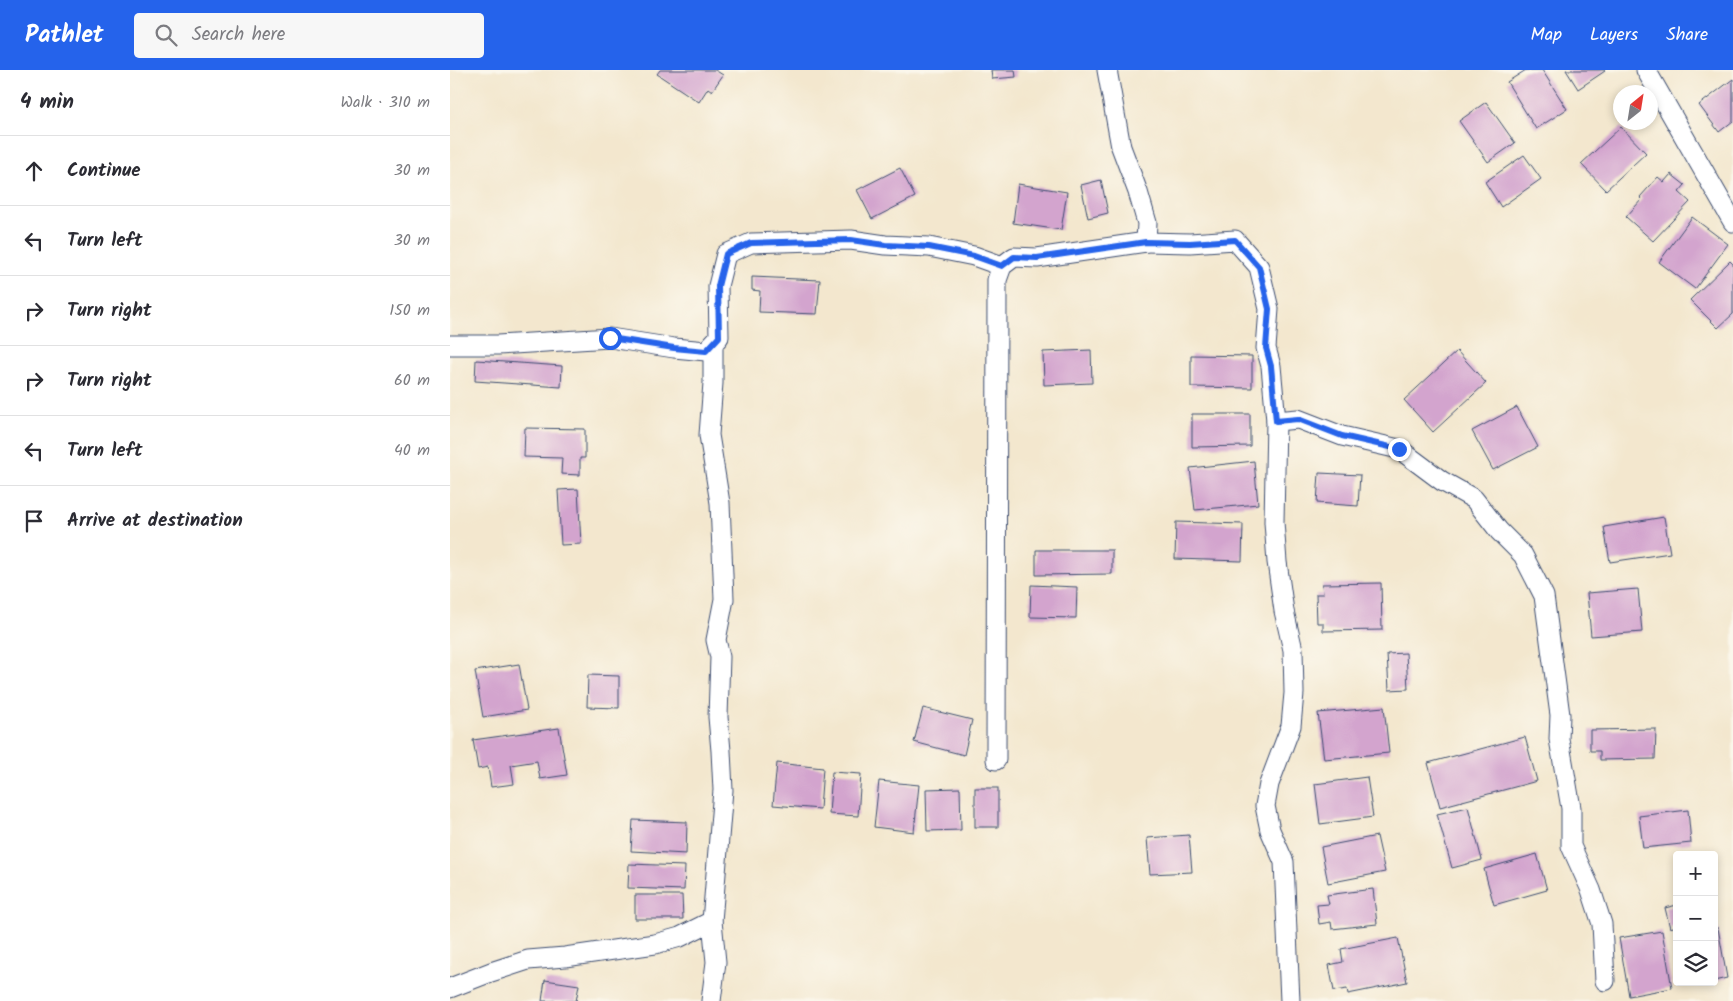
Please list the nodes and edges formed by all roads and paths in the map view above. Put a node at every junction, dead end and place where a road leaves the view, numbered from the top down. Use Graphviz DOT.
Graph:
graph roads {
  1 [pos="1107,70"];
  2 [pos="1646,70"];
  3 [pos="1733,222"];
  4 [pos="1146,242"];
  5 [pos="1002,266"];
  6 [pos="713,344"];
  7 [pos="450,345"];
  8 [pos="1276,421"];
  9 [pos="996,760"];
  10 [pos="712,921"];
  11 [pos="1605,981"];
  12 [pos="450,988"];
  13 [pos="711,1001"];
  14 [pos="1290,1001"];
  1 -- 4 [label="street"];
  2 -- 3 [label="street"];
  4 -- 5 [label="street"];
  4 -- 8 [label="street"];
  5 -- 6 [label="street"];
  5 -- 9 [label="street"];
  6 -- 7 [label="street"];
  6 -- 10 [label="street"];
  8 -- 11 [label="street"];
  8 -- 14 [label="street"];
  10 -- 12 [label="street"];
  10 -- 13 [label="street"];
}
